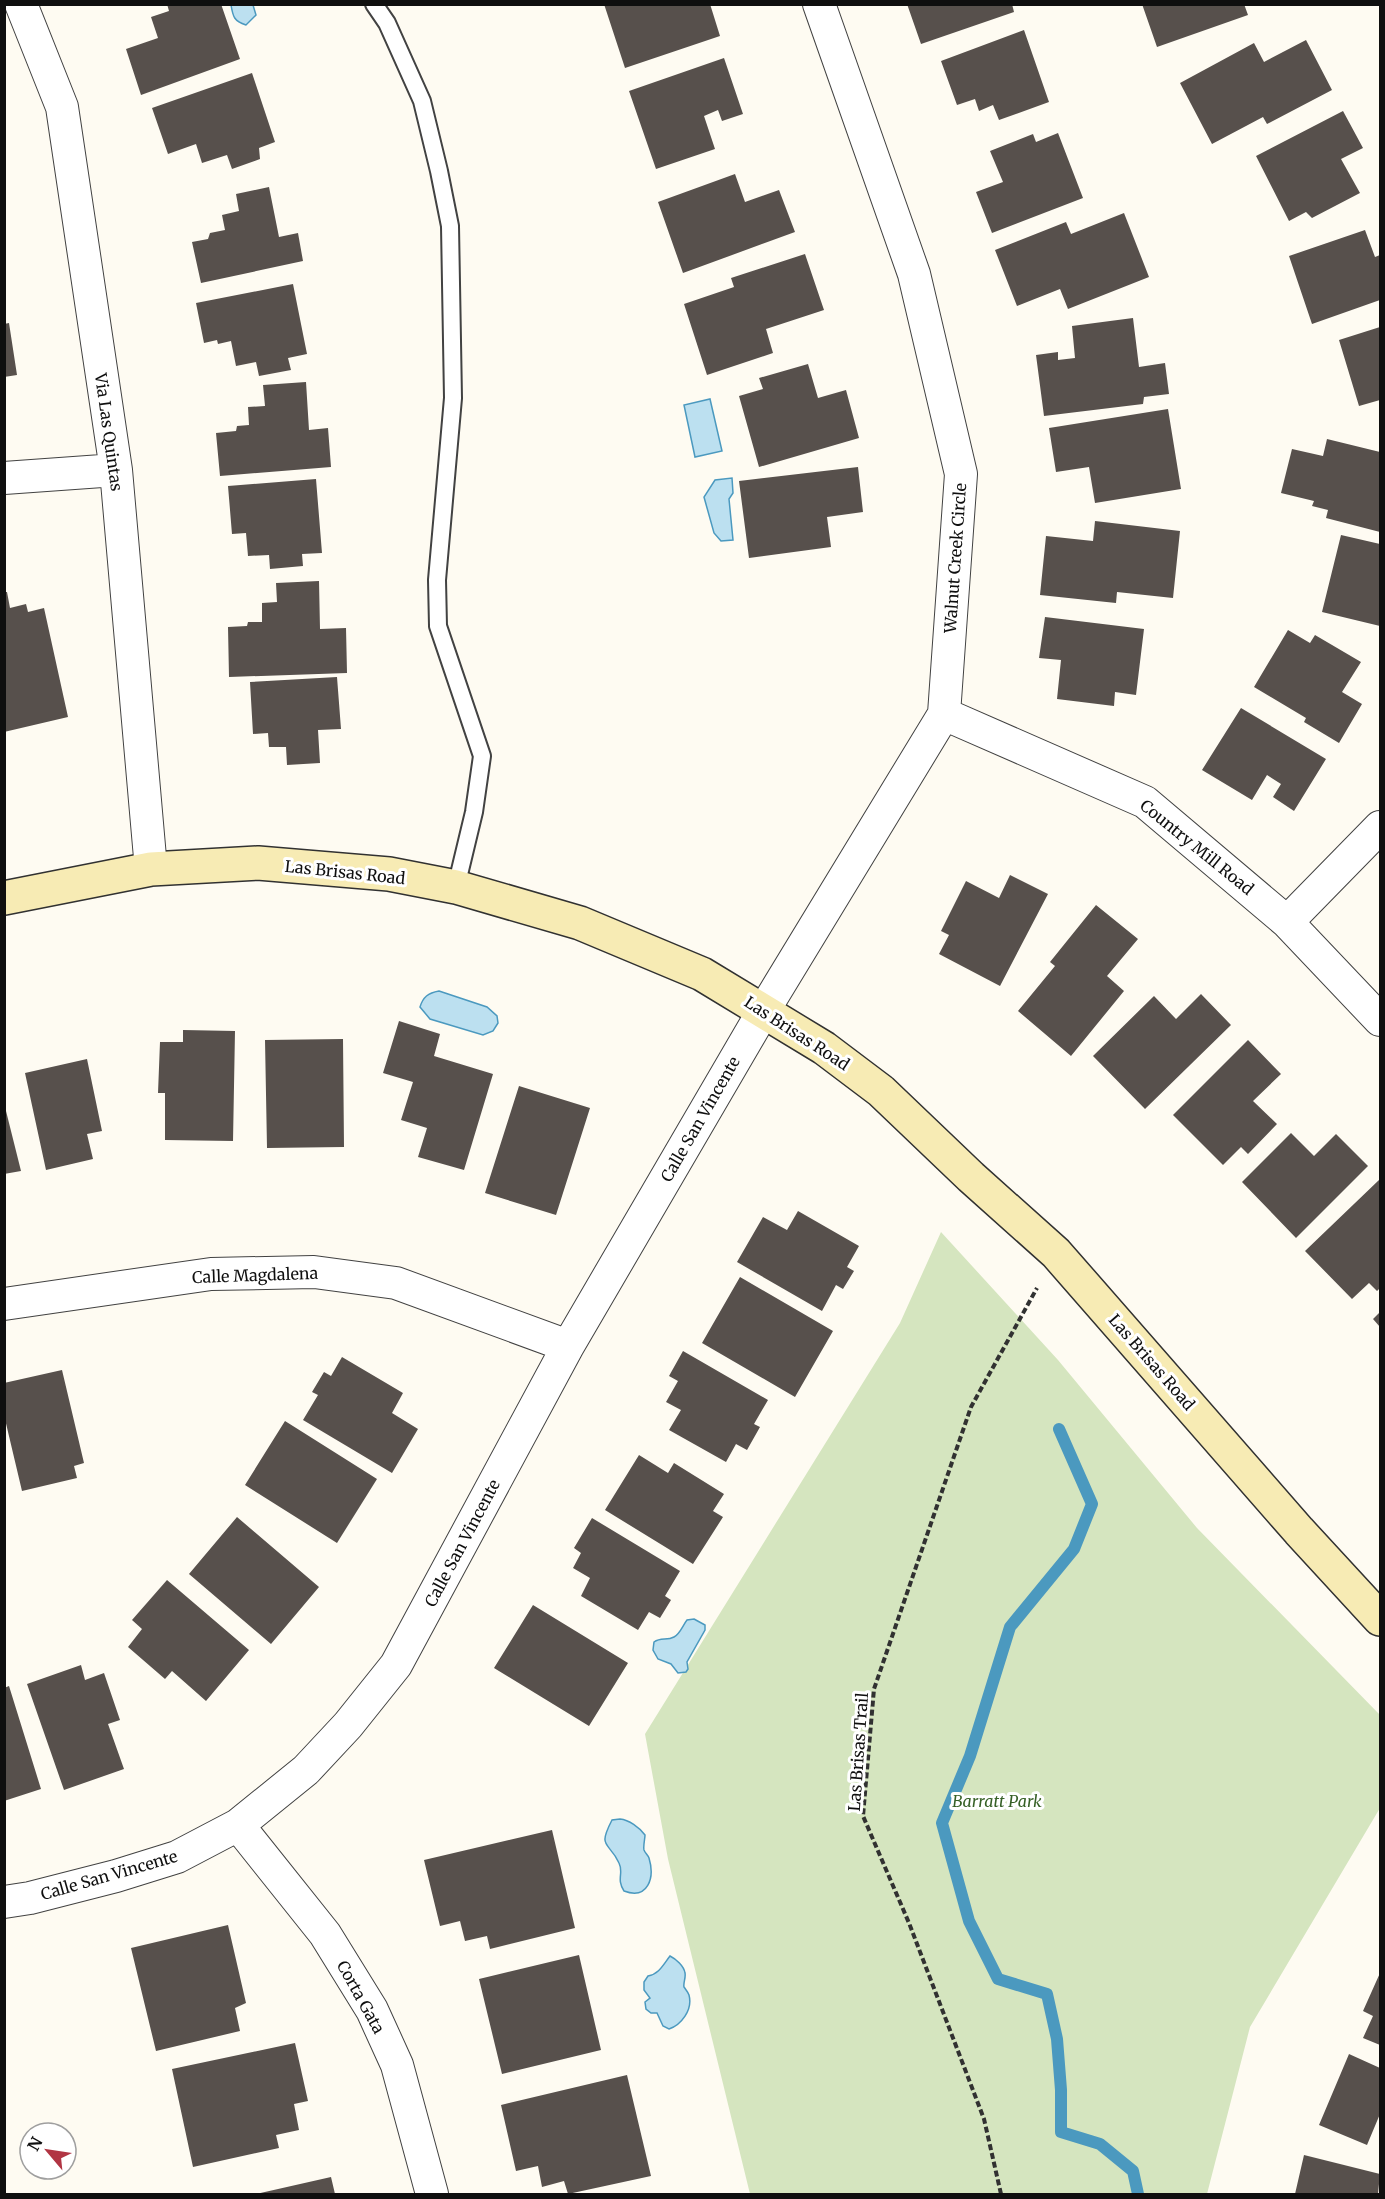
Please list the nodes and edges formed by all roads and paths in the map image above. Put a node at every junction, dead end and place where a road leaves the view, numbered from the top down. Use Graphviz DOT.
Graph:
graph roads {
  1 [pos="21,4"];
  2 [pos="374,4"];
  3 [pos="819,4"];
  4 [pos="116,470"];
  5 [pos="4,478"];
  6 [pos="944,714"];
  7 [pos="1380,827"];
  8 [pos="151,869"];
  9 [pos="456,886"];
  10 [pos="4,898"];
  11 [pos="1287,922"];
  12 [pos="764,1010"];
  13 [pos="1380,1020"];
  14 [pos="1056,1253"];
  15 [pos="4,1304"];
  16 [pos="568,1346"];
  17 [pos="1380,1619"];
  18 [pos="238,1825"];
  19 [pos="4,1902"];
  20 [pos="432,2194"];
  21 [pos="1001,2194"];
  1 -- 4 [label="street, Via Las Quintas"];
  2 -- 9 [label="lane"];
  3 -- 6 [label="street, Walnut Creek Circle"];
  4 -- 5 [label="street"];
  4 -- 8 [label="street, Via Las Quintas"];
  6 -- 11 [label="street, Country Mill Road"];
  6 -- 12 [label="street, Walnut Creek Circle"];
  7 -- 11 [label="street"];
  8 -- 9 [label="street, Las Brisas Road"];
  8 -- 10 [label="street, Las Brisas Road"];
  9 -- 12 [label="street, Las Brisas Road"];
  11 -- 13 [label="street, Country Mill Road"];
  12 -- 14 [label="street, Las Brisas Road"];
  12 -- 16 [label="street, Calle San Vincente"];
  14 -- 17 [label="street, Las Brisas Road"];
  14 -- 21 [label="path, Las Brisas Trail"];
  15 -- 16 [label="street, Calle Magdalena"];
  16 -- 18 [label="street, Calle San Vincente"];
  18 -- 19 [label="street, Calle San Vincente"];
  18 -- 20 [label="street, Corta Gata"];
}
